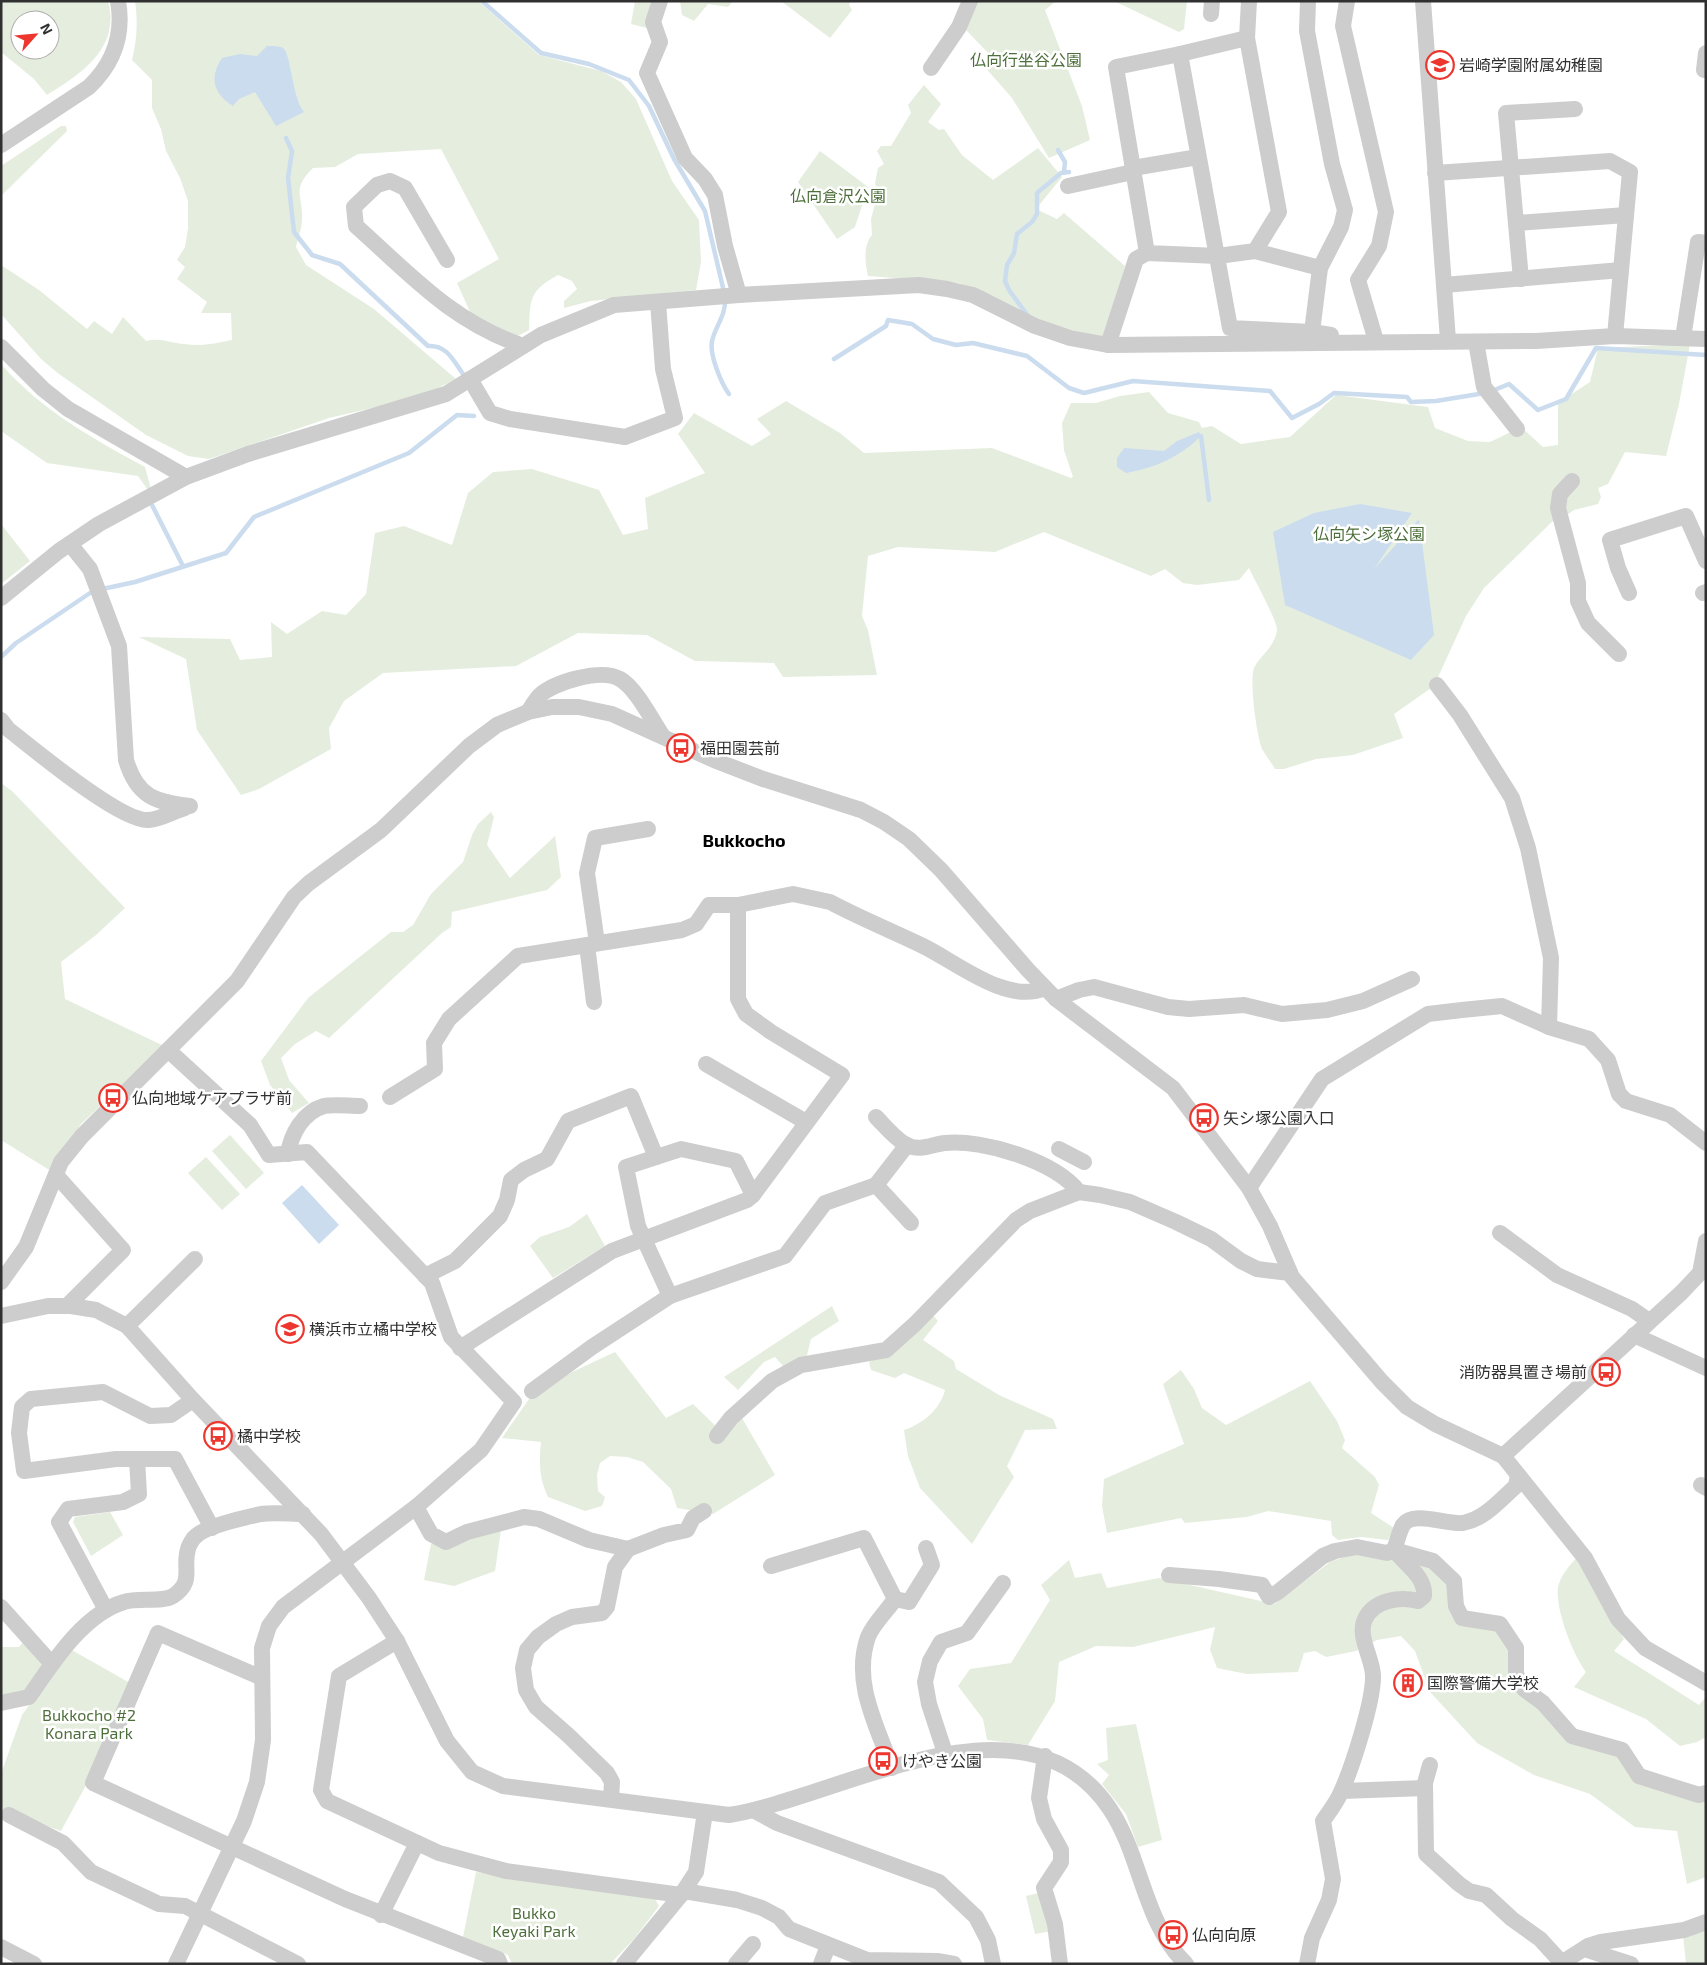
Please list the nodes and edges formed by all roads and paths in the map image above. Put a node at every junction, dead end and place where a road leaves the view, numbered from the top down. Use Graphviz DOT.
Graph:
graph roads {
  1 [pos="118,1"];
  2 [pos="660,1"];
  3 [pos="970,1"];
  4 [pos="1248,1"];
  5 [pos="1308,1"];
  6 [pos="1348,1"];
  7 [pos="1423,1"];
  8 [pos="1247,38"];
  9 [pos="1706,53"];
  10 [pos="1180,54"];
  11 [pos="931,68"];
  12 [pos="1704,70"];
  13 [pos="1575,109"];
  14 [pos="1,145"];
  15 [pos="1198,156"];
  16 [pos="1511,167"];
  17 [pos="1133,170"];
  18 [pos="1435,173"];
  19 [pos="1068,186"];
  20 [pos="1626,215"];
  21 [pos="1517,223"];
  22 [pos="1706,243"];
  23 [pos="1255,251"];
  24 [pos="1147,252"];
  25 [pos="1218,256"];
  26 [pos="447,260"];
  27 [pos="1320,268"];
  28 [pos="1621,270"];
  29 [pos="1521,279"];
  30 [pos="1444,286"];
  31 [pos="739,295"];
  32 [pos="658,302"];
  33 [pos="1312,332"];
  34 [pos="1615,336"];
  35 [pos="1684,338"];
  36 [pos="1706,339"];
  37 [pos="1448,340"];
  38 [pos="1372,341"];
  39 [pos="1476,342"];
  40 [pos="1108,344"];
  41 [pos="523,346"];
  42 [pos="1,347"];
  43 [pos="470,379"];
  44 [pos="1517,430"];
  45 [pos="186,477"];
  46 [pos="1572,481"];
  47 [pos="70,544"];
  48 [pos="1706,561"];
  49 [pos="1629,593"];
  50 [pos="1,598"];
  51 [pos="1619,654"];
  52 [pos="1437,685"];
  53 [pos="528,712"];
  54 [pos="1,720"];
  55 [pos="662,735"];
  56 [pos="648,829"];
  57 [pos="738,905"];
  58 [pos="592,944"];
  59 [pos="1412,979"];
  60 [pos="1051,993"];
  61 [pos="594,1002"];
  62 [pos="1549,1027"];
  63 [pos="168,1050"];
  64 [pos="706,1064"];
  65 [pos="390,1097"];
  66 [pos="360,1106"];
  67 [pos="876,1117"];
  68 [pos="806,1122"];
  69 [pos="1706,1143"];
  70 [pos="907,1145"];
  71 [pos="288,1154"];
  72 [pos="1072,1155"];
  73 [pos="656,1158"];
  74 [pos="56,1174"];
  75 [pos="1061,1176"];
  76 [pos="876,1185"];
  77 [pos="1249,1188"];
  78 [pos="1079,1192"];
  79 [pos="752,1195"];
  80 [pos="911,1222"];
  81 [pos="1500,1233"];
  82 [pos="644,1240"];
  83 [pos="1706,1241"];
  84 [pos="195,1260"];
  85 [pos="1290,1273"];
  86 [pos="1703,1274"];
  87 [pos="425,1276"];
  88 [pos="1,1282"];
  89 [pos="670,1296"];
  90 [pos="67,1306"];
  91 [pos="1,1316"];
  92 [pos="1649,1321"];
  93 [pos="127,1326"];
  94 [pos="1634,1335"];
  95 [pos="460,1348"];
  96 [pos="1706,1368"];
  97 [pos="532,1390"];
  98 [pos="193,1400"];
  99 [pos="717,1436"];
  100 [pos="1503,1456"];
  101 [pos="137,1459"];
  102 [pos="1518,1475"];
  103 [pos="416,1507"];
  104 [pos="704,1511"];
  105 [pos="303,1514"];
  106 [pos="212,1528"];
  107 [pos="926,1548"];
  108 [pos="628,1550"];
  109 [pos="1394,1550"];
  110 [pos="342,1561"];
  111 [pos="771,1566"];
  112 [pos="1169,1575"];
  113 [pos="1003,1583"];
  114 [pos="895,1599"];
  115 [pos="1,1607"];
  116 [pos="106,1610"];
  117 [pos="397,1641"];
  118 [pos="52,1664"];
  119 [pos="262,1678"];
  120 [pos="1706,1683"];
  121 [pos="1,1703"];
  122 [pos="946,1756"];
  123 [pos="1045,1756"];
  124 [pos="1430,1765"];
  125 [pos="892,1768"];
  126 [pos="1425,1788"];
  127 [pos="1342,1791"];
  128 [pos="1706,1793"];
  129 [pos="611,1799"];
  130 [pos="755,1811"];
  131 [pos="705,1812"];
  132 [pos="9,1815"];
  133 [pos="417,1843"];
  134 [pos="232,1846"];
  135 [pos="682,1893"];
  136 [pos="199,1912"];
  137 [pos="382,1915"];
  138 [pos="1706,1922"];
  139 [pos="753,1944"];
  140 [pos="828,1946"];
  141 [pos="1,1947"];
  142 [pos="1584,1949"];
  143 [pos="1561,1963"];
  144 [pos="34,1964"];
  145 [pos="176,1964"];
  146 [pos="298,1964"];
  147 [pos="500,1964"];
  148 [pos="624,1964"];
  149 [pos="736,1964"];
  150 [pos="821,1964"];
  151 [pos="954,1964"];
  152 [pos="993,1964"];
  153 [pos="1060,1964"];
  154 [pos="1186,1964"];
  155 [pos="1307,1964"];
  156 [pos="1631,1964"];
  1 -- 14 [label="street"];
  2 -- 31 [label="street"];
  3 -- 11 [label="street"];
  4 -- 8 [label="street"];
  5 -- 27 [label="street"];
  6 -- 38 [label="street"];
  7 -- 18 [label="street"];
  8 -- 10 [label="street"];
  8 -- 23 [label="street"];
  9 -- 12 [label="street"];
  10 -- 15 [label="street"];
  10 -- 17 [label="street"];
  13 -- 16 [label="street"];
  15 -- 17 [label="street"];
  15 -- 25 [label="street"];
  16 -- 18 [label="street"];
  16 -- 20 [label="street"];
  16 -- 21 [label="street"];
  17 -- 19 [label="street"];
  17 -- 24 [label="street"];
  18 -- 30 [label="street"];
  20 -- 21 [label="street"];
  20 -- 28 [label="street"];
  21 -- 29 [label="street"];
  22 -- 35 [label="street"];
  23 -- 25 [label="street"];
  23 -- 27 [label="street"];
  24 -- 25 [label="street"];
  24 -- 40 [label="street"];
  25 -- 33 [label="street"];
  26 -- 41 [label="street"];
  27 -- 33 [label="street"];
  28 -- 29 [label="street"];
  28 -- 34 [label="street"];
  29 -- 30 [label="street"];
  30 -- 37 [label="street"];
  31 -- 32 [label="street"];
  31 -- 40 [label="street"];
  32 -- 41 [label="street"];
  32 -- 43 [label="street"];
  33 -- 38 [label="street"];
  34 -- 35 [label="street"];
  34 -- 39 [label="street"];
  35 -- 36 [label="street"];
  37 -- 38 [label="street"];
  37 -- 39 [label="street"];
  38 -- 40 [label="street"];
  39 -- 44 [label="street"];
  41 -- 43 [label="street"];
  42 -- 45 [label="street"];
  43 -- 45 [label="street"];
  45 -- 47 [label="street"];
  46 -- 51 [label="street"];
  47 -- 50 [label="street"];
  47 -- 54 [label="street"];
  48 -- 49 [label="street"];
  52 -- 62 [label="street"];
  53 -- 55 [label="street"];
  53 -- 55 [label="street"];
  53 -- 63 [label="street"];
  55 -- 60 [label="street"];
  56 -- 58 [label="street"];
  57 -- 58 [label="street"];
  57 -- 60 [label="street"];
  57 -- 68 [label="street"];
  58 -- 61 [label="street"];
  58 -- 65 [label="street"];
  59 -- 60 [label="street"];
  60 -- 77 [label="street"];
  62 -- 69 [label="street"];
  62 -- 77 [label="street"];
  63 -- 71 [label="street"];
  63 -- 74 [label="street"];
  64 -- 68 [label="street"];
  66 -- 71 [label="street"];
  67 -- 70 [label="street"];
  68 -- 79 [label="street"];
  70 -- 75 [label="street"];
  70 -- 76 [label="street"];
  71 -- 87 [label="street"];
  72 -- 75 [label="street"];
  73 -- 79 [label="street"];
  73 -- 82 [label="street"];
  73 -- 87 [label="street"];
  74 -- 88 [label="street"];
  74 -- 90 [label="street"];
  75 -- 78 [label="street"];
  76 -- 80 [label="street"];
  76 -- 89 [label="street"];
  77 -- 85 [label="street"];
  78 -- 85 [label="street"];
  78 -- 99 [label="street"];
  79 -- 82 [label="street"];
  81 -- 92 [label="street"];
  82 -- 89 [label="street"];
  82 -- 95 [label="street"];
  83 -- 86 [label="street"];
  84 -- 93 [label="street"];
  85 -- 100 [label="street"];
  86 -- 92 [label="street"];
  87 -- 95 [label="street"];
  89 -- 97 [label="street"];
  90 -- 91 [label="street"];
  90 -- 93 [label="street"];
  92 -- 94 [label="street"];
  93 -- 98 [label="street"];
  94 -- 96 [label="street"];
  94 -- 100 [label="street"];
  95 -- 103 [label="street"];
  98 -- 101 [label="street"];
  98 -- 105 [label="street"];
  100 -- 102 [label="street"];
  101 -- 106 [label="street"];
  101 -- 116 [label="street"];
  102 -- 109 [label="street"];
  102 -- 120 [label="street"];
  103 -- 108 [label="street"];
  103 -- 110 [label="street"];
  104 -- 108 [label="street"];
  105 -- 106 [label="street"];
  105 -- 110 [label="street"];
  106 -- 116 [label="street"];
  107 -- 114 [label="street"];
  108 -- 129 [label="street"];
  109 -- 112 [label="street"];
  109 -- 127 [label="street"];
  109 -- 128 [label="street"];
  110 -- 117 [label="street"];
  110 -- 119 [label="street"];
  111 -- 114 [label="street"];
  113 -- 122 [label="street"];
  114 -- 125 [label="street"];
  115 -- 118 [label="street"];
  116 -- 118 [label="street"];
  117 -- 129 [label="street"];
  117 -- 133 [label="street"];
  118 -- 121 [label="street"];
  119 -- 134 [label="street"];
  119 -- 134 [label="street"];
  122 -- 123 [label="street"];
  122 -- 125 [label="street"];
  123 -- 153 [label="street"];
  123 -- 154 [label="street"];
  124 -- 126 [label="street"];
  125 -- 130 [label="street"];
  126 -- 127 [label="street"];
  126 -- 143 [label="street"];
  127 -- 155 [label="street"];
  129 -- 131 [label="street"];
  130 -- 131 [label="street"];
  130 -- 152 [label="street"];
  131 -- 135 [label="street"];
  132 -- 136 [label="street"];
  133 -- 135 [label="street"];
  133 -- 137 [label="street"];
  134 -- 136 [label="street"];
  134 -- 137 [label="street"];
  135 -- 140 [label="street"];
  135 -- 148 [label="street"];
  136 -- 145 [label="street"];
  136 -- 146 [label="street"];
  137 -- 147 [label="street"];
  138 -- 142 [label="street"];
  139 -- 149 [label="street"];
  140 -- 150 [label="street"];
  140 -- 151 [label="street"];
  141 -- 144 [label="street"];
  142 -- 143 [label="street"];
  142 -- 156 [label="street"];
}
